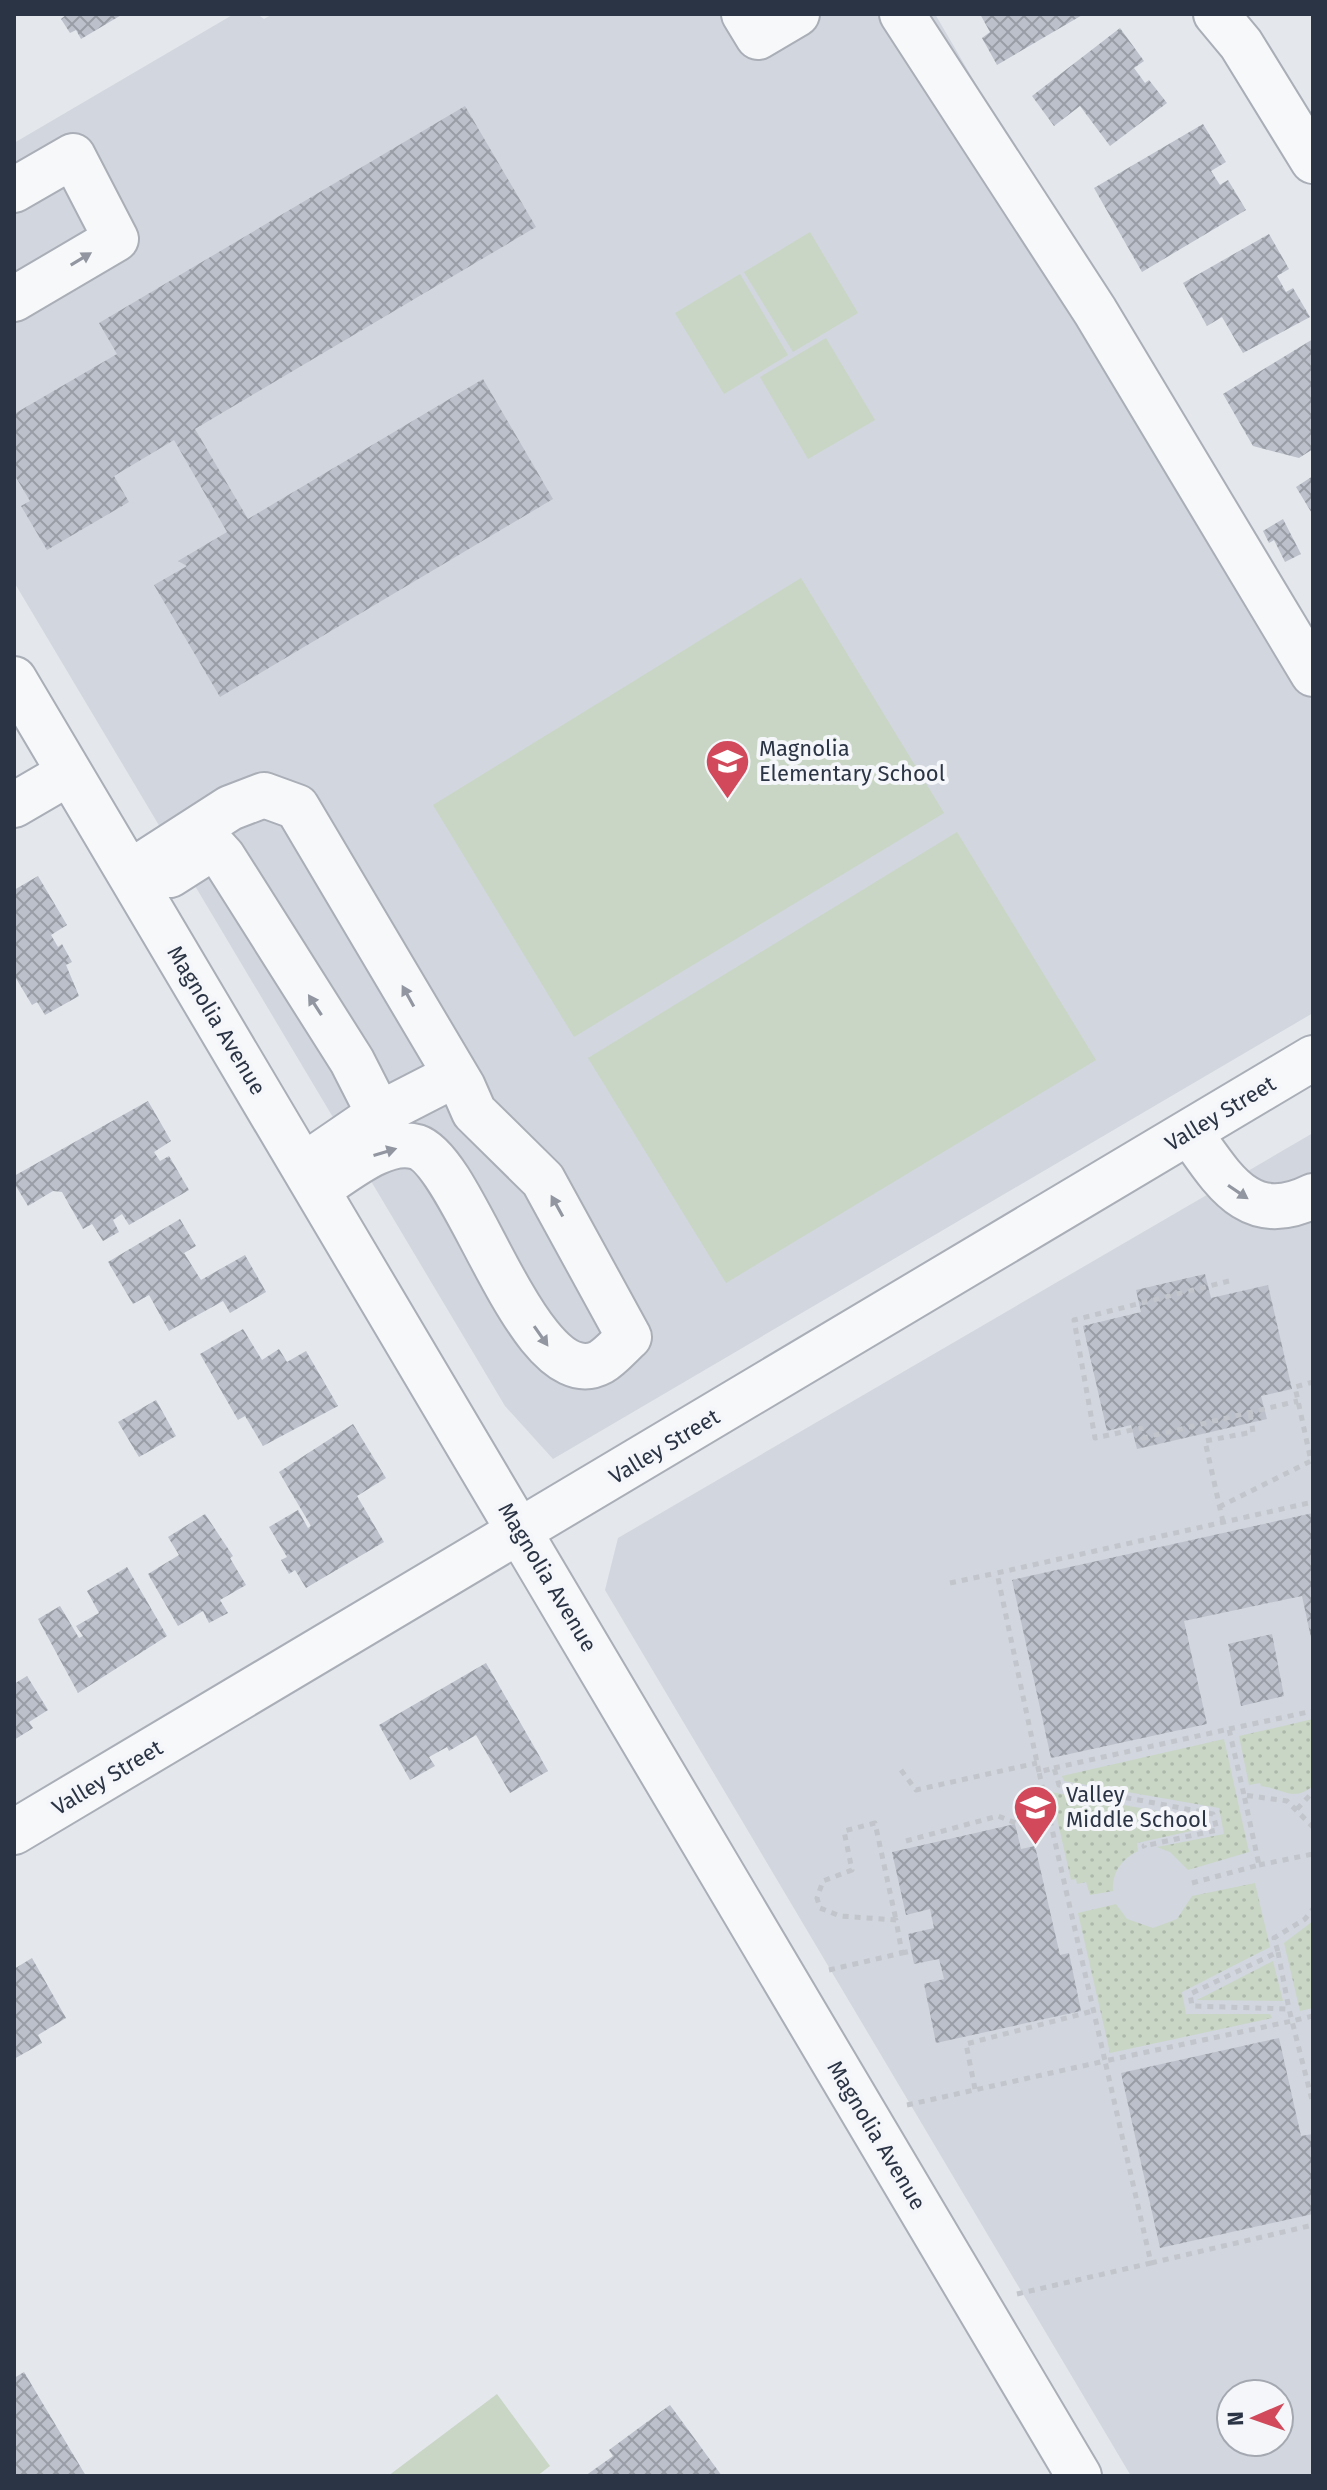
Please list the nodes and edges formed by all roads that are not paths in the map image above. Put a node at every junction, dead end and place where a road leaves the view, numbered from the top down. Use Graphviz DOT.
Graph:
graph roads {
  1 [pos="744,14"];
  2 [pos="797,14"];
  3 [pos="902,14"];
  4 [pos="1216,14"];
  5 [pos="1313,161"];
  6 [pos="14,190"];
  7 [pos="14,299"];
  8 [pos="1313,674"];
  9 [pos="14,679"];
  10 [pos="69,773"];
  11 [pos="14,805"];
  12 [pos="136,884"];
  13 [pos="1313,1058"];
  14 [pos="455,1075"];
  15 [pos="379,1114"];
  16 [pos="1189,1132"];
  17 [pos="310,1177"];
  18 [pos="1313,1196"];
  19 [pos="521,1531"];
  20 [pos="14,1832"];
  21 [pos="1079,2476"];
  1 -- 2 [label="street"];
  3 -- 8 [label="street"];
  4 -- 5 [label="street"];
  7 -- 6 [label="street, one-way"];
  9 -- 10 [label="street, Magnolia Avenue"];
  10 -- 11 [label="street"];
  10 -- 12 [label="street, Magnolia Avenue"];
  14 -- 12 [label="street, one-way"];
  15 -- 12 [label="street, one-way"];
  12 -- 17 [label="street, Magnolia Avenue"];
  13 -- 16 [label="street, Valley Street"];
  14 -- 15 [label="street"];
  17 -- 14 [label="street, one-way"];
  15 -- 17 [label="street"];
  16 -- 18 [label="street, one-way"];
  16 -- 19 [label="street, Valley Street"];
  17 -- 19 [label="street, Magnolia Avenue"];
  19 -- 20 [label="street, Valley Street"];
  19 -- 21 [label="street, Magnolia Avenue"];
}
